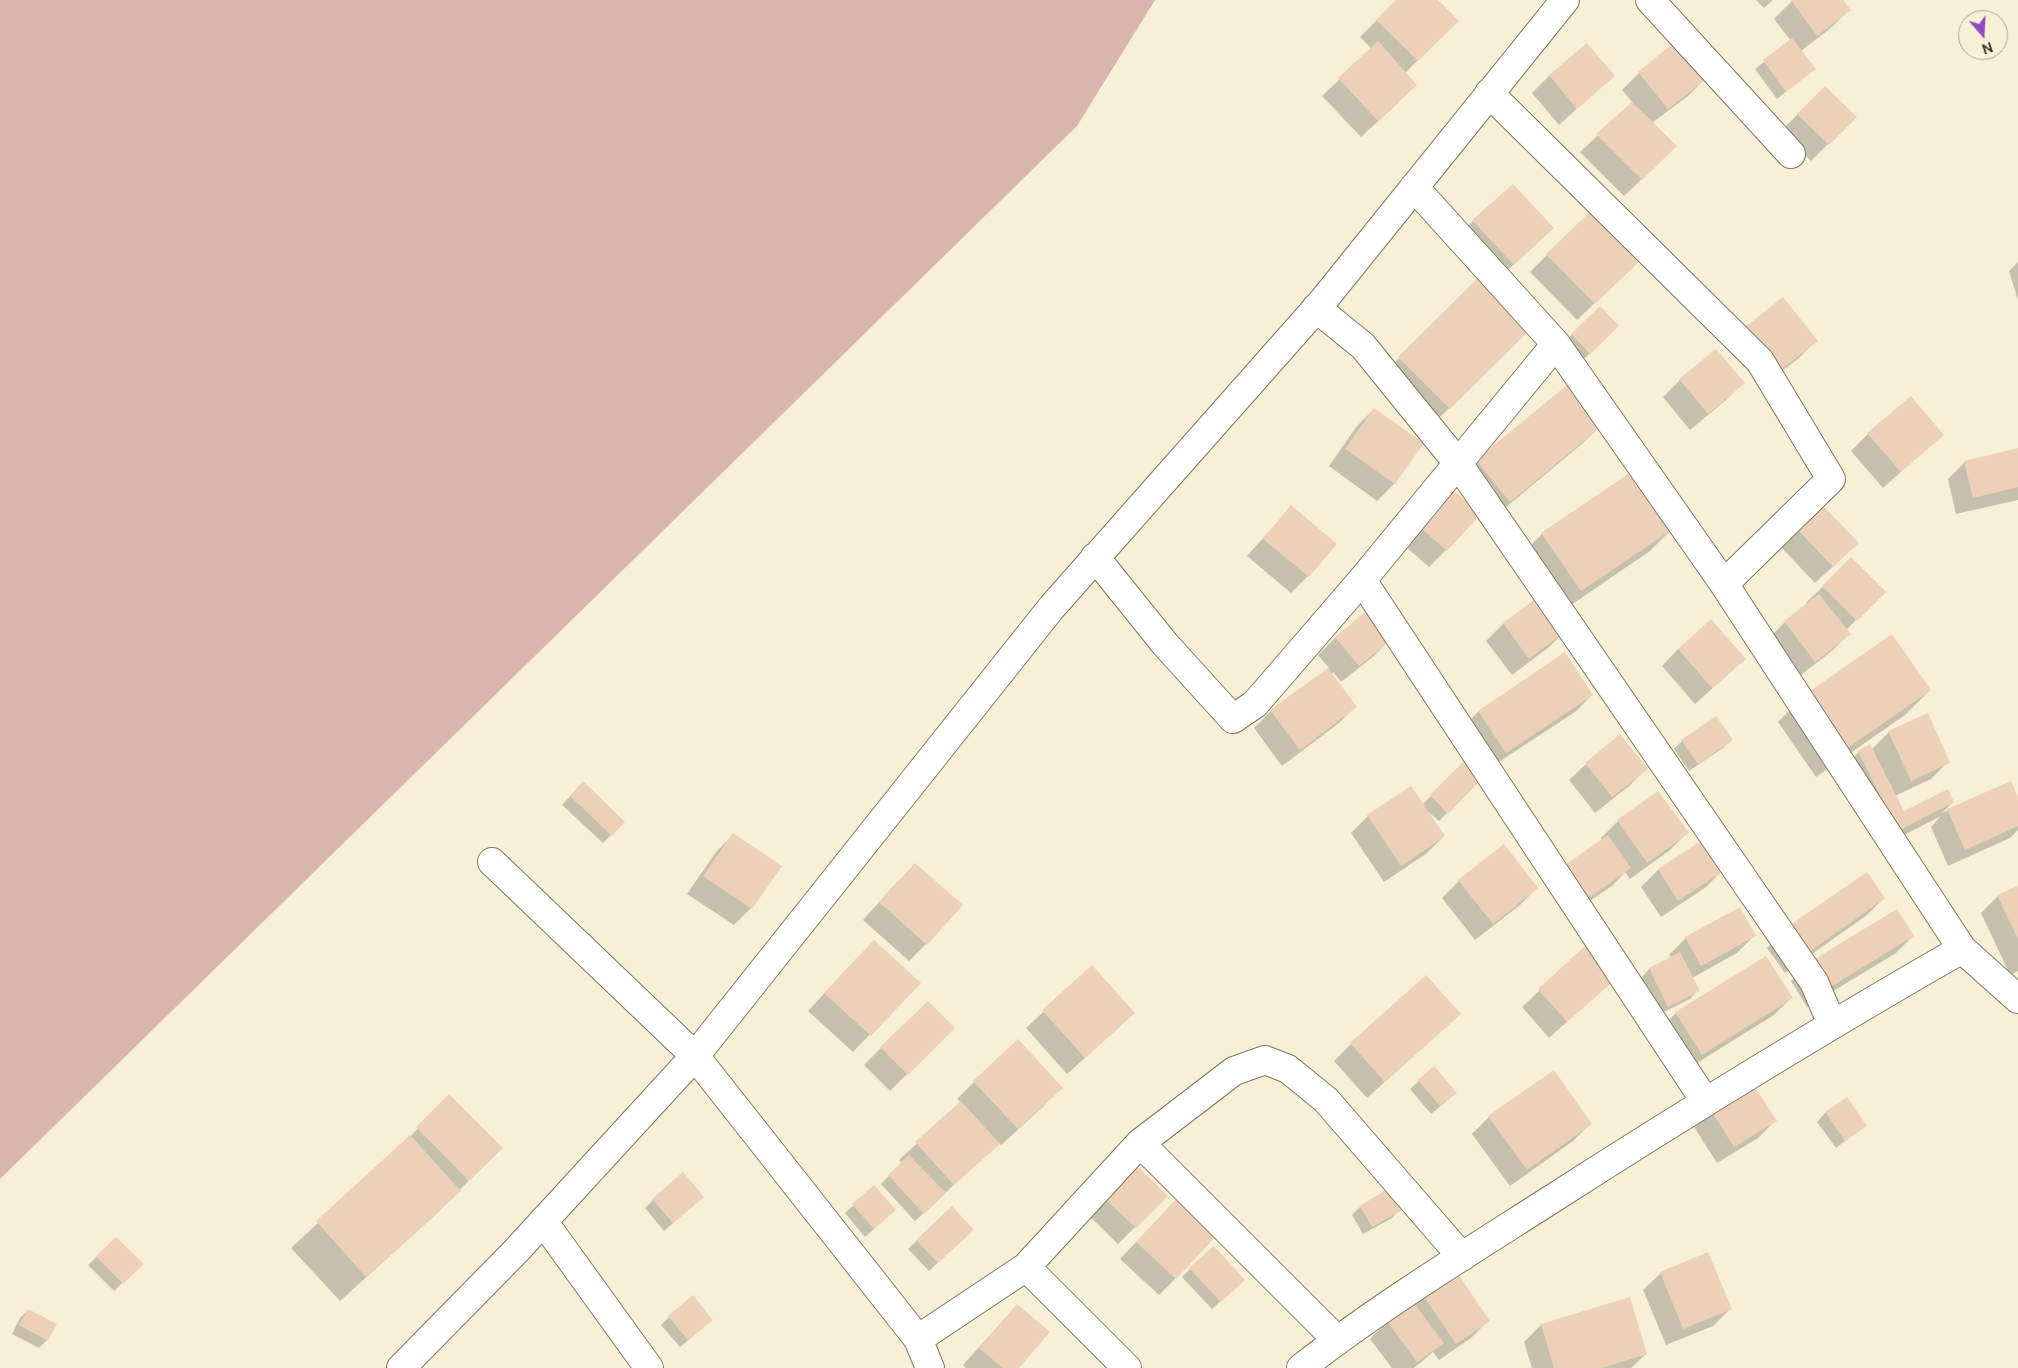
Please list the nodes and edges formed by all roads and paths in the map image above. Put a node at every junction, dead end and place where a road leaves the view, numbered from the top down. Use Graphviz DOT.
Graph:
graph roads {
  1 [pos="1565,0"];
  2 [pos="1650,0"];
  3 [pos="1489,93"];
  4 [pos="1791,154"];
  5 [pos="1414,187"];
  6 [pos="1316,308"];
  7 [pos="1556,344"];
  8 [pos="1457,462"];
  9 [pos="1095,557"];
  10 [pos="1362,580"];
  11 [pos="1724,584"];
  12 [pos="492,862"];
  13 [pos="1962,948"];
  14 [pos="2018,999"];
  15 [pos="1832,1024"];
  16 [pos="695,1056"];
  17 [pos="1705,1101"];
  18 [pos="1140,1144"];
  19 [pos="543,1220"];
  20 [pos="1462,1256"];
  21 [pos="1026,1268"];
  22 [pos="918,1338"];
  23 [pos="1337,1340"];
  24 [pos="401,1368"];
  25 [pos="649,1368"];
  26 [pos="930,1368"];
  27 [pos="1127,1368"];
  28 [pos="1301,1368"];
  1 -- 3 [label="street"];
  2 -- 4 [label="street"];
  3 -- 5 [label="street"];
  3 -- 11 [label="street"];
  5 -- 6 [label="street"];
  5 -- 7 [label="street"];
  6 -- 8 [label="street"];
  6 -- 9 [label="street"];
  7 -- 8 [label="street"];
  7 -- 11 [label="street"];
  8 -- 10 [label="street"];
  8 -- 15 [label="street"];
  9 -- 10 [label="street"];
  9 -- 16 [label="street"];
  10 -- 17 [label="street"];
  11 -- 13 [label="street"];
  12 -- 16 [label="street"];
  13 -- 14 [label="street"];
  13 -- 15 [label="street"];
  15 -- 17 [label="street"];
  16 -- 19 [label="street"];
  16 -- 22 [label="street"];
  17 -- 20 [label="street"];
  18 -- 20 [label="street"];
  18 -- 21 [label="street"];
  18 -- 23 [label="street"];
  19 -- 24 [label="street"];
  19 -- 25 [label="street"];
  20 -- 23 [label="street"];
  21 -- 22 [label="street"];
  21 -- 27 [label="street"];
  22 -- 26 [label="street"];
  23 -- 28 [label="street"];
}
